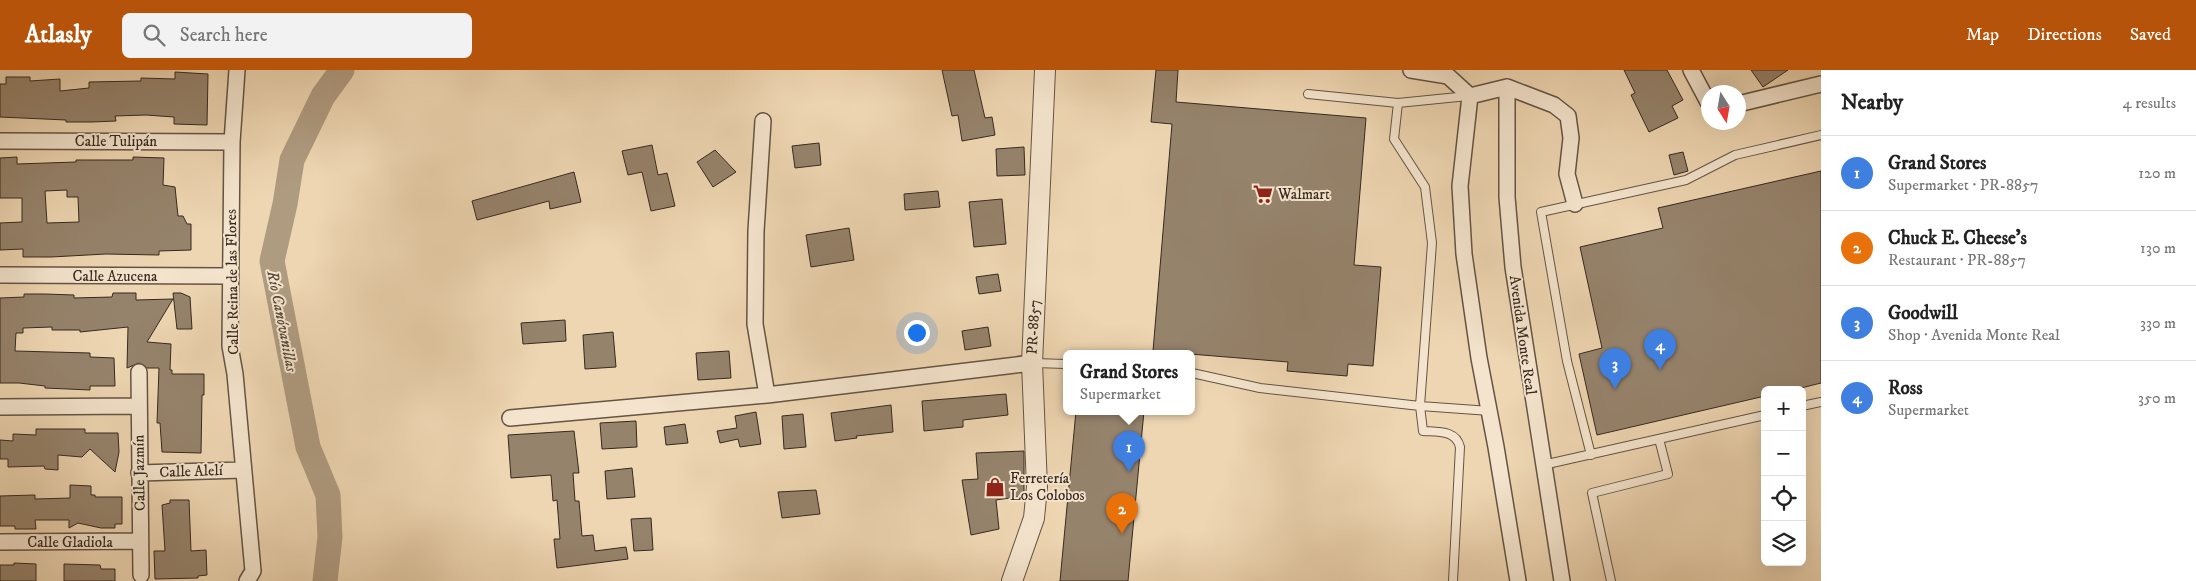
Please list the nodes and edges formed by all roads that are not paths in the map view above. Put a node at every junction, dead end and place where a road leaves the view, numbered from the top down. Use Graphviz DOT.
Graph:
graph roads {
  1 [pos="237,70"];
  2 [pos="1045,70"];
  3 [pos="1411,70"];
  4 [pos="1691,70"];
  5 [pos="1821,84"];
  6 [pos="1507,87"];
  7 [pos="1701,89"];
  8 [pos="1308,94"];
  9 [pos="1470,96"];
  10 [pos="1746,102"];
  11 [pos="1398,103"];
  12 [pos="763,121"];
  13 [pos="1821,134"];
  14 [pos="0,141"];
  15 [pos="232,142"];
  16 [pos="1575,204"];
  17 [pos="0,275"];
  18 [pos="229,276"];
  19 [pos="1032,363"];
  20 [pos="1063,364"];
  21 [pos="139,372"];
  22 [pos="1195,374"];
  23 [pos="767,395"];
  24 [pos="1821,402"];
  25 [pos="1806,405"];
  26 [pos="138,406"];
  27 [pos="1420,406"];
  28 [pos="0,407"];
  29 [pos="1490,411"];
  30 [pos="1761,416"];
  31 [pos="510,418"];
  32 [pos="1660,439"];
  33 [pos="1592,455"];
  34 [pos="1543,465"];
  35 [pos="243,470"];
  36 [pos="139,473"];
  37 [pos="139,541"];
  38 [pos="0,542"];
  39 [pos="140,575"];
  40 [pos="248,581"];
  41 [pos="1012,581"];
  42 [pos="1453,581"];
  43 [pos="1518,581"];
  44 [pos="1562,581"];
  45 [pos="1611,581"];
  1 -- 15 [label="street, Calle Reina de las Flores"];
  2 -- 19 [label="street, PR-8857"];
  3 -- 9 [label="street"];
  4 -- 7 [label="street"];
  5 -- 10 [label="street"];
  6 -- 9 [label="street"];
  6 -- 16 [label="street"];
  6 -- 34 [label="street, Avenida Monte Real"];
  8 -- 11 [label="lane"];
  9 -- 11 [label="lane"];
  9 -- 29 [label="street"];
  11 -- 27 [label="lane"];
  12 -- 23 [label="street"];
  13 -- 16 [label="lane"];
  14 -- 15 [label="street, Calle Tulipán"];
  15 -- 18 [label="street, Calle Reina de las Flores"];
  16 -- 33 [label="lane"];
  17 -- 18 [label="street, Calle Azucena"];
  18 -- 35 [label="street, Calle Reina de las Flores"];
  19 -- 20 [label="lane"];
  19 -- 23 [label="street"];
  19 -- 41 [label="street, PR-8857"];
  21 -- 26 [label="street, Calle Jazmín"];
  22 -- 27 [label="lane"];
  23 -- 31 [label="street"];
  24 -- 25 [label="lane"];
  26 -- 28 [label="street"];
  26 -- 36 [label="street, Calle Jazmín"];
  27 -- 29 [label="lane"];
  27 -- 42 [label="lane"];
  29 -- 43 [label="street"];
  30 -- 32 [label="lane"];
  32 -- 33 [label="lane"];
  32 -- 45 [label="lane"];
  33 -- 34 [label="lane"];
  34 -- 44 [label="street, Avenida Monte Real"];
  35 -- 36 [label="street, Calle Alelí"];
  35 -- 40 [label="street, Calle Reina de las Flores"];
  36 -- 37 [label="street, Calle Jazmín"];
  37 -- 38 [label="street, Calle Gladiola"];
  37 -- 39 [label="street, Calle Jazmín"];
}
